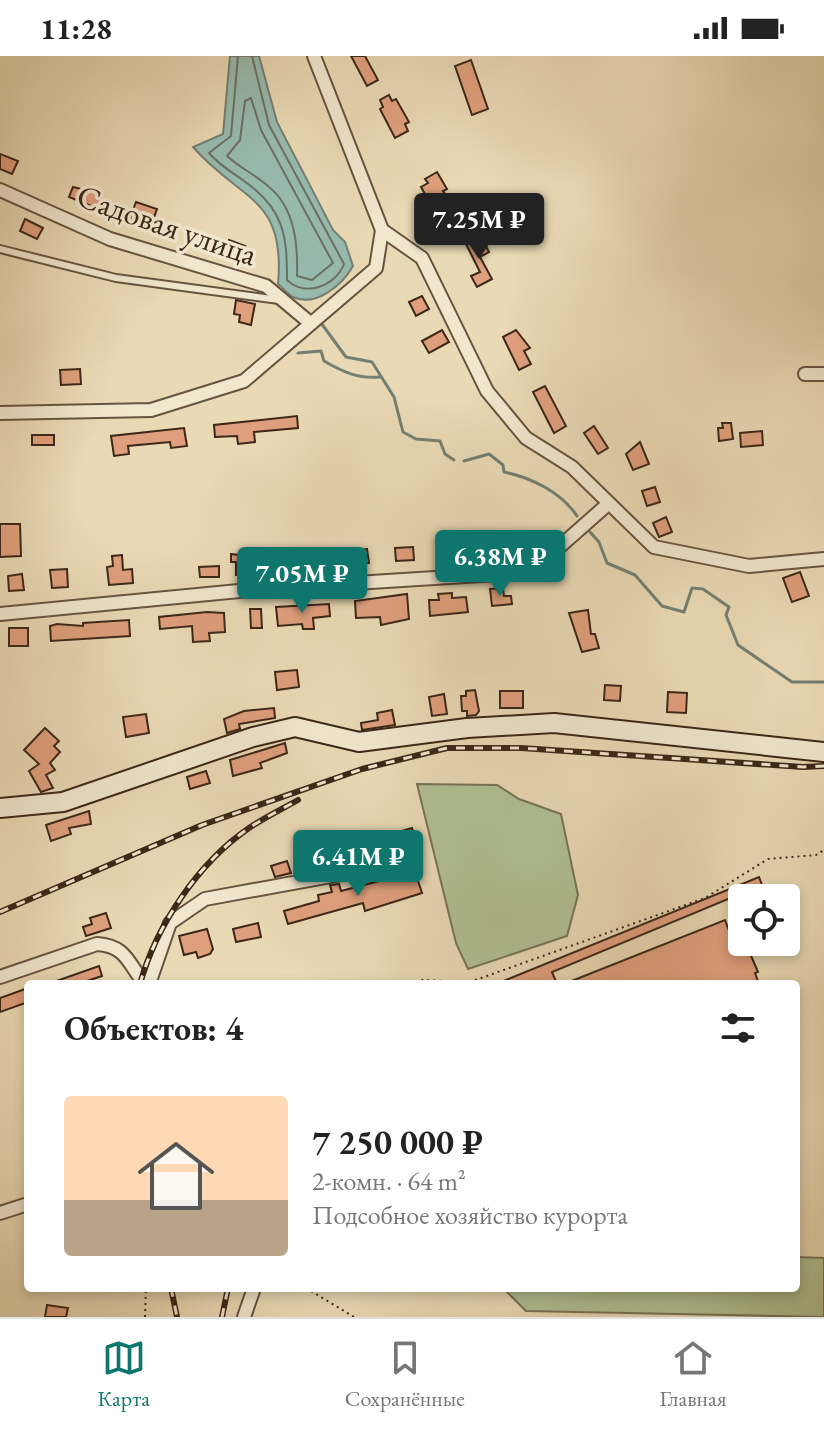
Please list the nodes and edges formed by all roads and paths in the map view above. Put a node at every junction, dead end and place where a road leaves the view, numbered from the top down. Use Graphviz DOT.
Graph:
graph roads {
  1 [pos="314,56"];
  2 [pos="0,190"];
  3 [pos="382,230"];
  4 [pos="0,249"];
  5 [pos="283,300"];
  6 [pos="309,322"];
  7 [pos="805,374"];
  8 [pos="824,374"];
  9 [pos="0,413"];
  10 [pos="608,504"];
  11 [pos="824,550"];
  12 [pos="824,559"];
  13 [pos="804,562"];
  14 [pos="0,614"];
  15 [pos="824,752"];
  16 [pos="0,808"];
  17 [pos="824,850"];
  18 [pos="402,863"];
  19 [pos="0,977"];
  20 [pos="144,980"];
  21 [pos="149,980"];
  22 [pos="476,980"];
  23 [pos="24,1205"];
  24 [pos="0,1213"];
  25 [pos="146,1292"];
  26 [pos="253,1292"];
  27 [pos="313,1292"];
  28 [pos="145,1317"];
  29 [pos="244,1317"];
  30 [pos="354,1317"];
  1 -- 3 [label="street"];
  2 -- 5 [label="street, Садовая улица"];
  3 -- 6 [label="street"];
  3 -- 10 [label="street"];
  4 -- 5 [label="lane"];
  5 -- 6 [label="street, Садовая улица"];
  6 -- 9 [label="street"];
  7 -- 8 [label="street"];
  10 -- 13 [label="street"];
  10 -- 14 [label="street"];
  11 -- 13 [label="street"];
  12 -- 13 [label="street"];
  15 -- 16 [label="street"];
  17 -- 22 [label="path"];
  18 -- 21 [label="street"];
  19 -- 20 [label="street"];
  23 -- 24 [label="street"];
  25 -- 28 [label="path"];
  26 -- 29 [label="street"];
  27 -- 30 [label="path"];
}
